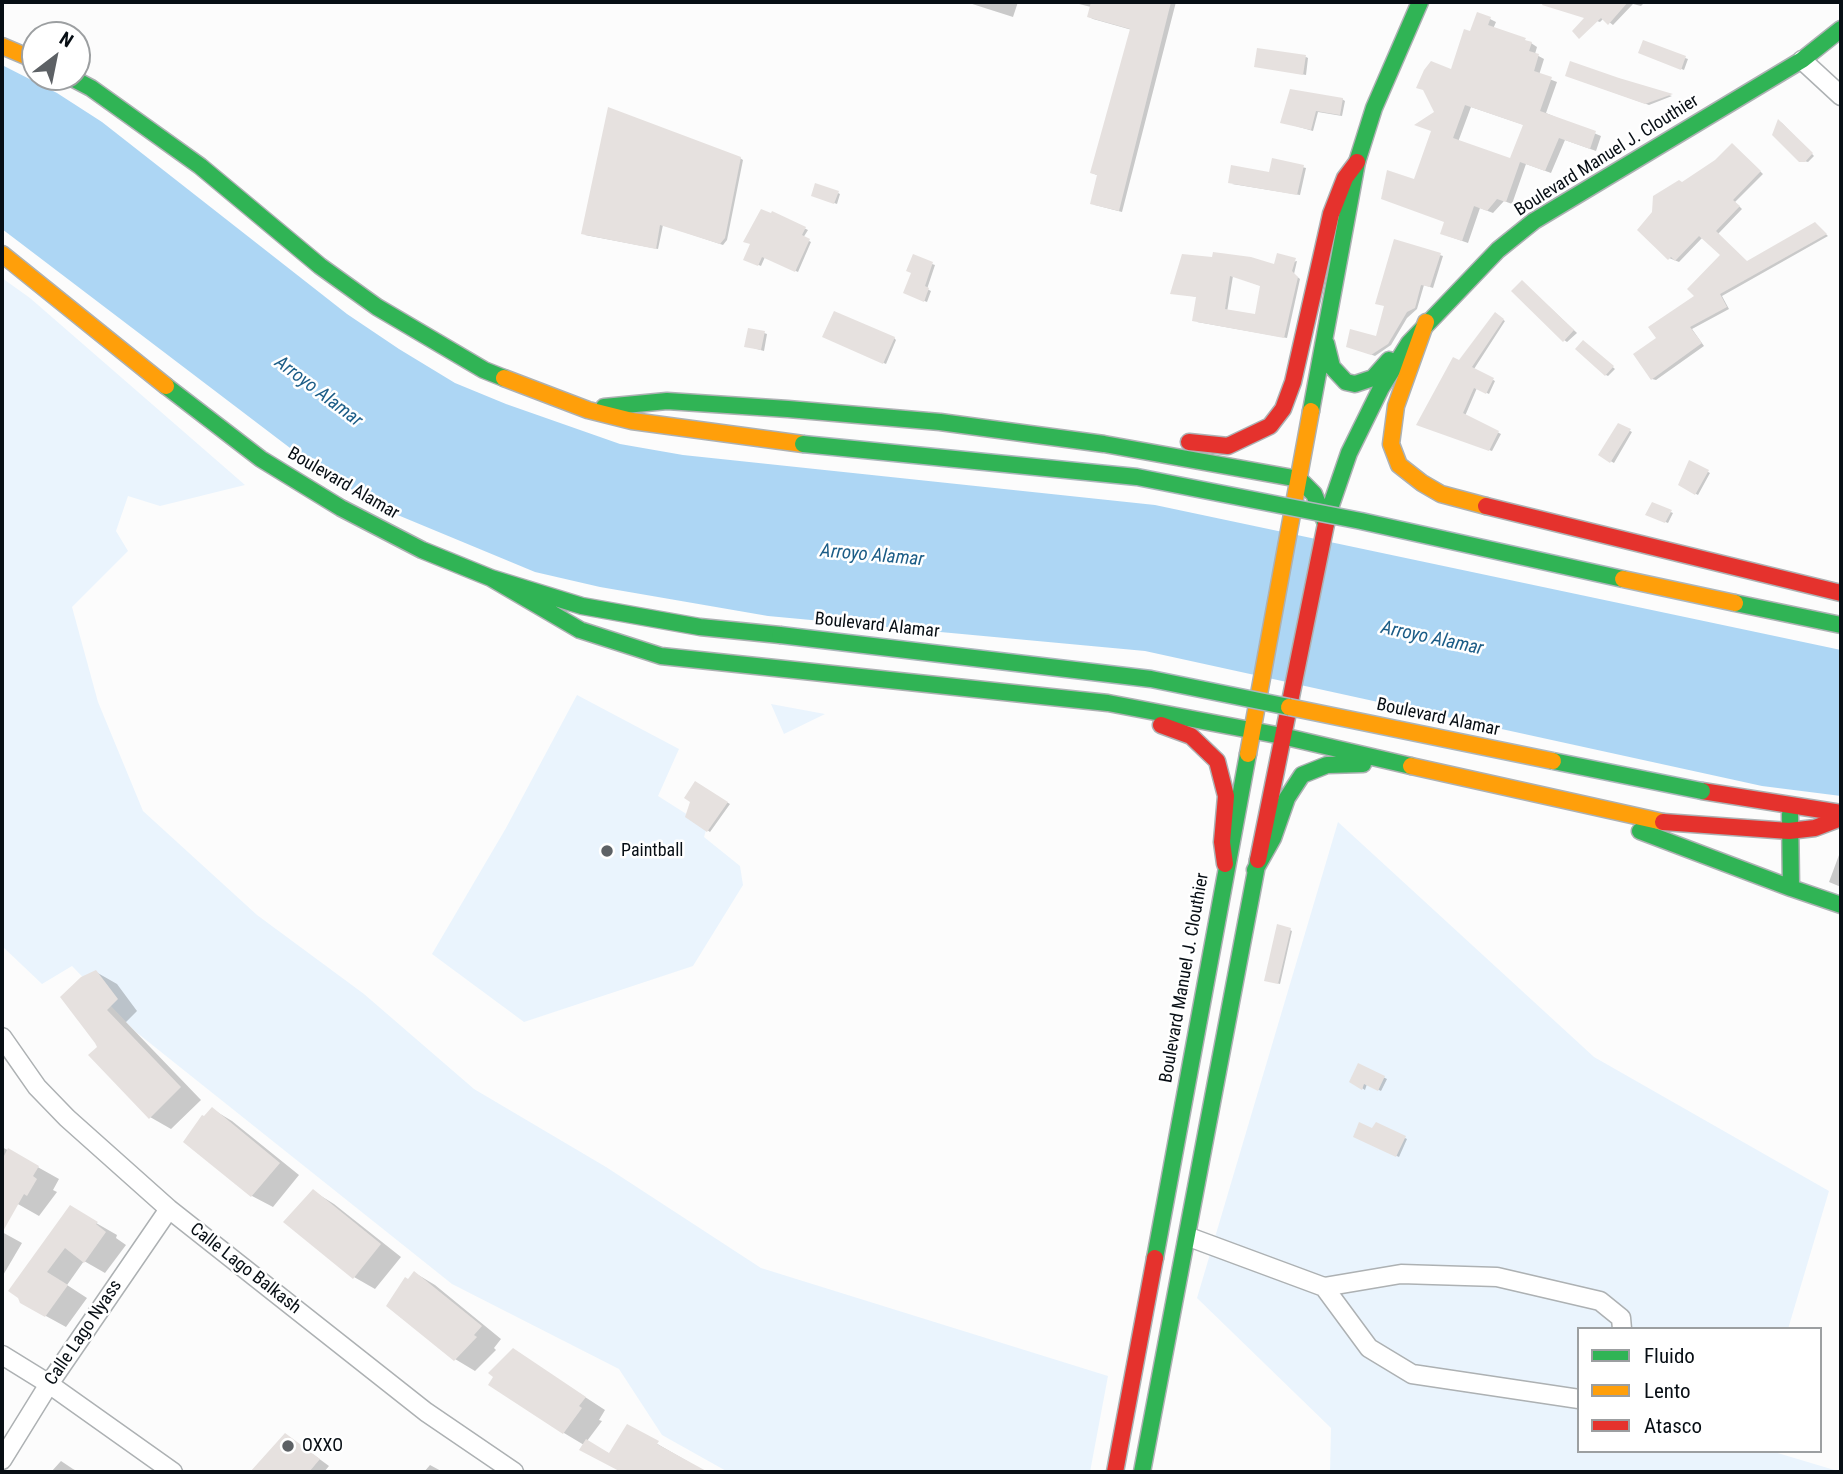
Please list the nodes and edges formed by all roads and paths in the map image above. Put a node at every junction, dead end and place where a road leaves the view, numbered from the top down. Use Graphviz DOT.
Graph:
graph roads {
  1 [pos="1420,2"];
  2 [pos="1841,29"];
  3 [pos="2,46"];
  4 [pos="21,54"];
  5 [pos="1802,60"];
  6 [pos="91,88"];
  7 [pos="1841,96"];
  8 [pos="1357,162"];
  9 [pos="2,254"];
  10 [pos="1426,322"];
  11 [pos="1325,337"];
  12 [pos="1409,344"];
  13 [pos="588,410"];
  14 [pos="1104,444"];
  15 [pos="1297,485"];
  16 [pos="1325,529"];
  17 [pos="491,578"];
  18 [pos="1841,593"];
  19 [pos="1841,625"];
  20 [pos="1108,703"];
  21 [pos="1253,730"];
  22 [pos="1282,736"];
  23 [pos="1382,758"];
  24 [pos="1571,803"];
  25 [pos="1791,803"];
  26 [pos="1841,813"];
  27 [pos="1841,818"];
  28 [pos="1789,831"];
  29 [pos="1225,864"];
  30 [pos="1255,870"];
  31 [pos="1791,888"];
  32 [pos="1841,905"];
  33 [pos="2,1037"];
  34 [pos="169,1209"];
  35 [pos="1189,1237"];
  36 [pos="1324,1287"];
  37 [pos="1622,1327"];
  38 [pos="2,1355"];
  39 [pos="49,1384"];
  40 [pos="1577,1399"];
  41 [pos="2,1460"];
  42 [pos="173,1472"];
  43 [pos="514,1472"];
  44 [pos="1115,1472"];
  45 [pos="1142,1472"];
  1 -- 8 [label="main road, Boulevard Manuel J. Clouthier"];
  2 -- 5 [label="main road, Boulevard Manuel J. Clouthier"];
  3 -- 4 [label="main road"];
  5 -- 7 [label="street"];
  5 -- 10 [label="main road, Boulevard Manuel J. Clouthier"];
  6 -- 13 [label="main road"];
  8 -- 11 [label="main road, Boulevard Manuel J. Clouthier"];
  8 -- 14 [label="main road"];
  9 -- 17 [label="main road, Boulevard Alamar"];
  10 -- 12 [label="main road, Boulevard Manuel J. Clouthier"];
  10 -- 18 [label="main road"];
  11 -- 12 [label="main road"];
  11 -- 15 [label="main road, Boulevard Manuel J. Clouthier"];
  12 -- 16 [label="main road, Boulevard Manuel J. Clouthier"];
  13 -- 14 [label="main road"];
  13 -- 19 [label="main road, bridge"];
  14 -- 15 [label="main road"];
  15 -- 16 [label="main road"];
  15 -- 21 [label="main road, Boulevard Manuel J. Clouthier"];
  16 -- 22 [label="main road, Boulevard Manuel J. Clouthier"];
  17 -- 20 [label="main road"];
  17 -- 25 [label="main road, Boulevard Alamar, bridge"];
  20 -- 21 [label="main road"];
  20 -- 29 [label="main road"];
  21 -- 22 [label="main road"];
  21 -- 29 [label="main road, Boulevard Manuel J. Clouthier"];
  22 -- 23 [label="main road"];
  22 -- 30 [label="main road, Boulevard Manuel J. Clouthier"];
  23 -- 24 [label="main road"];
  23 -- 30 [label="main road"];
  24 -- 28 [label="main road"];
  24 -- 31 [label="main road"];
  25 -- 26 [label="main road, Boulevard Alamar"];
  25 -- 28 [label="main road"];
  27 -- 28 [label="main road"];
  28 -- 31 [label="main road"];
  29 -- 44 [label="main road, Boulevard Manuel J. Clouthier"];
  30 -- 35 [label="main road, Boulevard Manuel J. Clouthier"];
  31 -- 32 [label="main road"];
  33 -- 34 [label="street, Calle Lago Balkash"];
  34 -- 39 [label="street, Calle Lago Nyass"];
  34 -- 43 [label="street, Calle Lago Balkash"];
  35 -- 36 [label="street"];
  35 -- 45 [label="main road, Boulevard Manuel J. Clouthier"];
  36 -- 37 [label="street"];
  36 -- 40 [label="street"];
  38 -- 39 [label="street"];
  39 -- 41 [label="street, Calle Lago Nyass"];
  39 -- 42 [label="street"];
}
